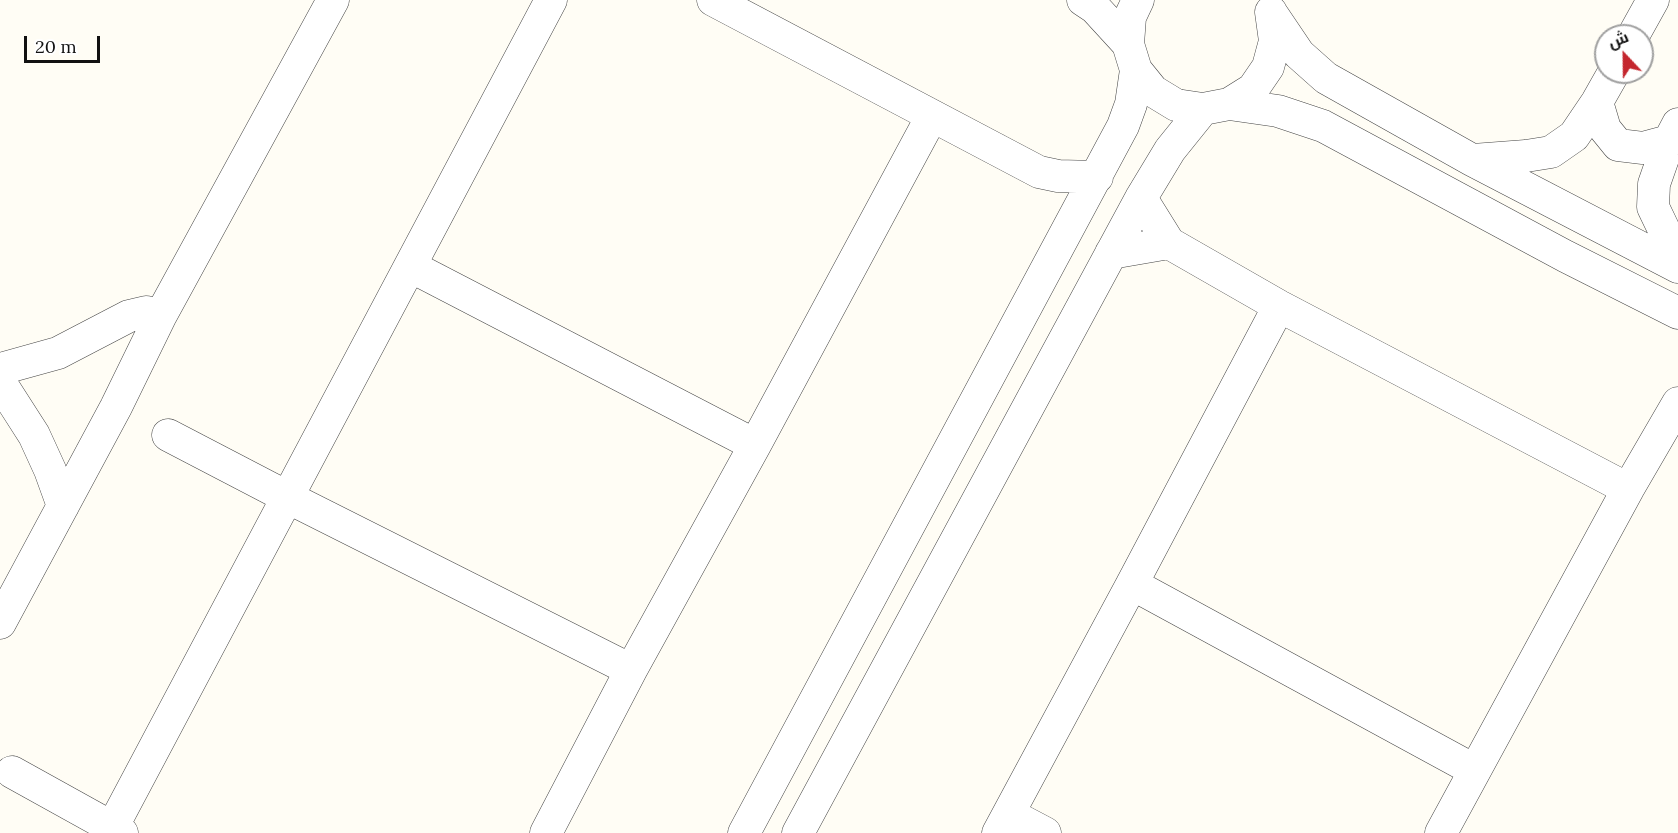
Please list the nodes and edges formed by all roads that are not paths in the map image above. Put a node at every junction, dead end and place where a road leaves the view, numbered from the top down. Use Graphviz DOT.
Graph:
graph roads {
  1 [pos="333,0"];
  2 [pos="551,0"];
  3 [pos="713,0"];
  4 [pos="1083,0"];
  5 [pos="1138,0"];
  6 [pos="1653,0"];
  7 [pos="1269,7"];
  8 [pos="1640,24"];
  9 [pos="1132,57"];
  10 [pos="1607,84"];
  11 [pos="1597,102"];
  12 [pos="1216,106"];
  13 [pos="932,116"];
  14 [pos="1673,132"];
  15 [pos="1472,160"];
  16 [pos="1039,172"];
  17 [pos="1097,177"];
  18 [pos="1141,198"];
  19 [pos="1068,230"];
  20 [pos="1169,243"];
  21 [pos="1111,253"];
  22 [pos="1678,259"];
  23 [pos="410,266"];
  24 [pos="1678,267"];
  25 [pos="1279,306"];
  26 [pos="1678,313"];
  27 [pos="160,315"];
  28 [pos="0,369"];
  29 [pos="0,382"];
  30 [pos="1678,403"];
  31 [pos="168,435"];
  32 [pos="756,445"];
  33 [pos="1628,489"];
  34 [pos="287,497"];
  35 [pos="63,506"];
  36 [pos="1132,584"];
  37 [pos="0,623"];
  38 [pos="632,670"];
  39 [pos="1474,770"];
  40 [pos="12,772"];
  41 [pos="1003,823"];
  42 [pos="117,830"];
  43 [pos="546,833"];
  44 [pos="744,833"];
  45 [pos="798,833"];
  46 [pos="1045,833"];
  47 [pos="1441,833"];
  1 -- 27 [label="street"];
  2 -- 23 [label="street"];
  3 -- 13 [label="street"];
  4 -- 9 [label="street"];
  5 -- 9 [label="street"];
  6 -- 8 [label="street"];
  7 -- 12 [label="street"];
  7 -- 15 [label="street"];
  9 -- 12 [label="street"];
  9 -- 17 [label="street"];
  10 -- 11 [label="street"];
  11 -- 14 [label="street"];
  11 -- 15 [label="street"];
  12 -- 18 [label="street"];
  12 -- 26 [label="street"];
  13 -- 16 [label="street"];
  13 -- 32 [label="street"];
  14 -- 22 [label="street"];
  15 -- 24 [label="street"];
  16 -- 17 [label="street"];
  16 -- 19 [label="street"];
  17 -- 19 [label="street"];
  18 -- 20 [label="street"];
  18 -- 21 [label="street"];
  19 -- 44 [label="street"];
  20 -- 21 [label="street"];
  20 -- 25 [label="street"];
  21 -- 45 [label="street"];
  23 -- 32 [label="street"];
  23 -- 34 [label="street"];
  25 -- 33 [label="street"];
  25 -- 36 [label="street"];
  27 -- 28 [label="street"];
  27 -- 35 [label="street"];
  29 -- 35 [label="street"];
  30 -- 33 [label="street"];
  31 -- 34 [label="street"];
  32 -- 38 [label="street"];
  33 -- 39 [label="street"];
  34 -- 38 [label="street"];
  34 -- 42 [label="street"];
  35 -- 37 [label="street"];
  36 -- 39 [label="street"];
  36 -- 41 [label="street"];
  38 -- 43 [label="street"];
  39 -- 47 [label="street"];
  40 -- 42 [label="street"];
  41 -- 46 [label="street"];
}
